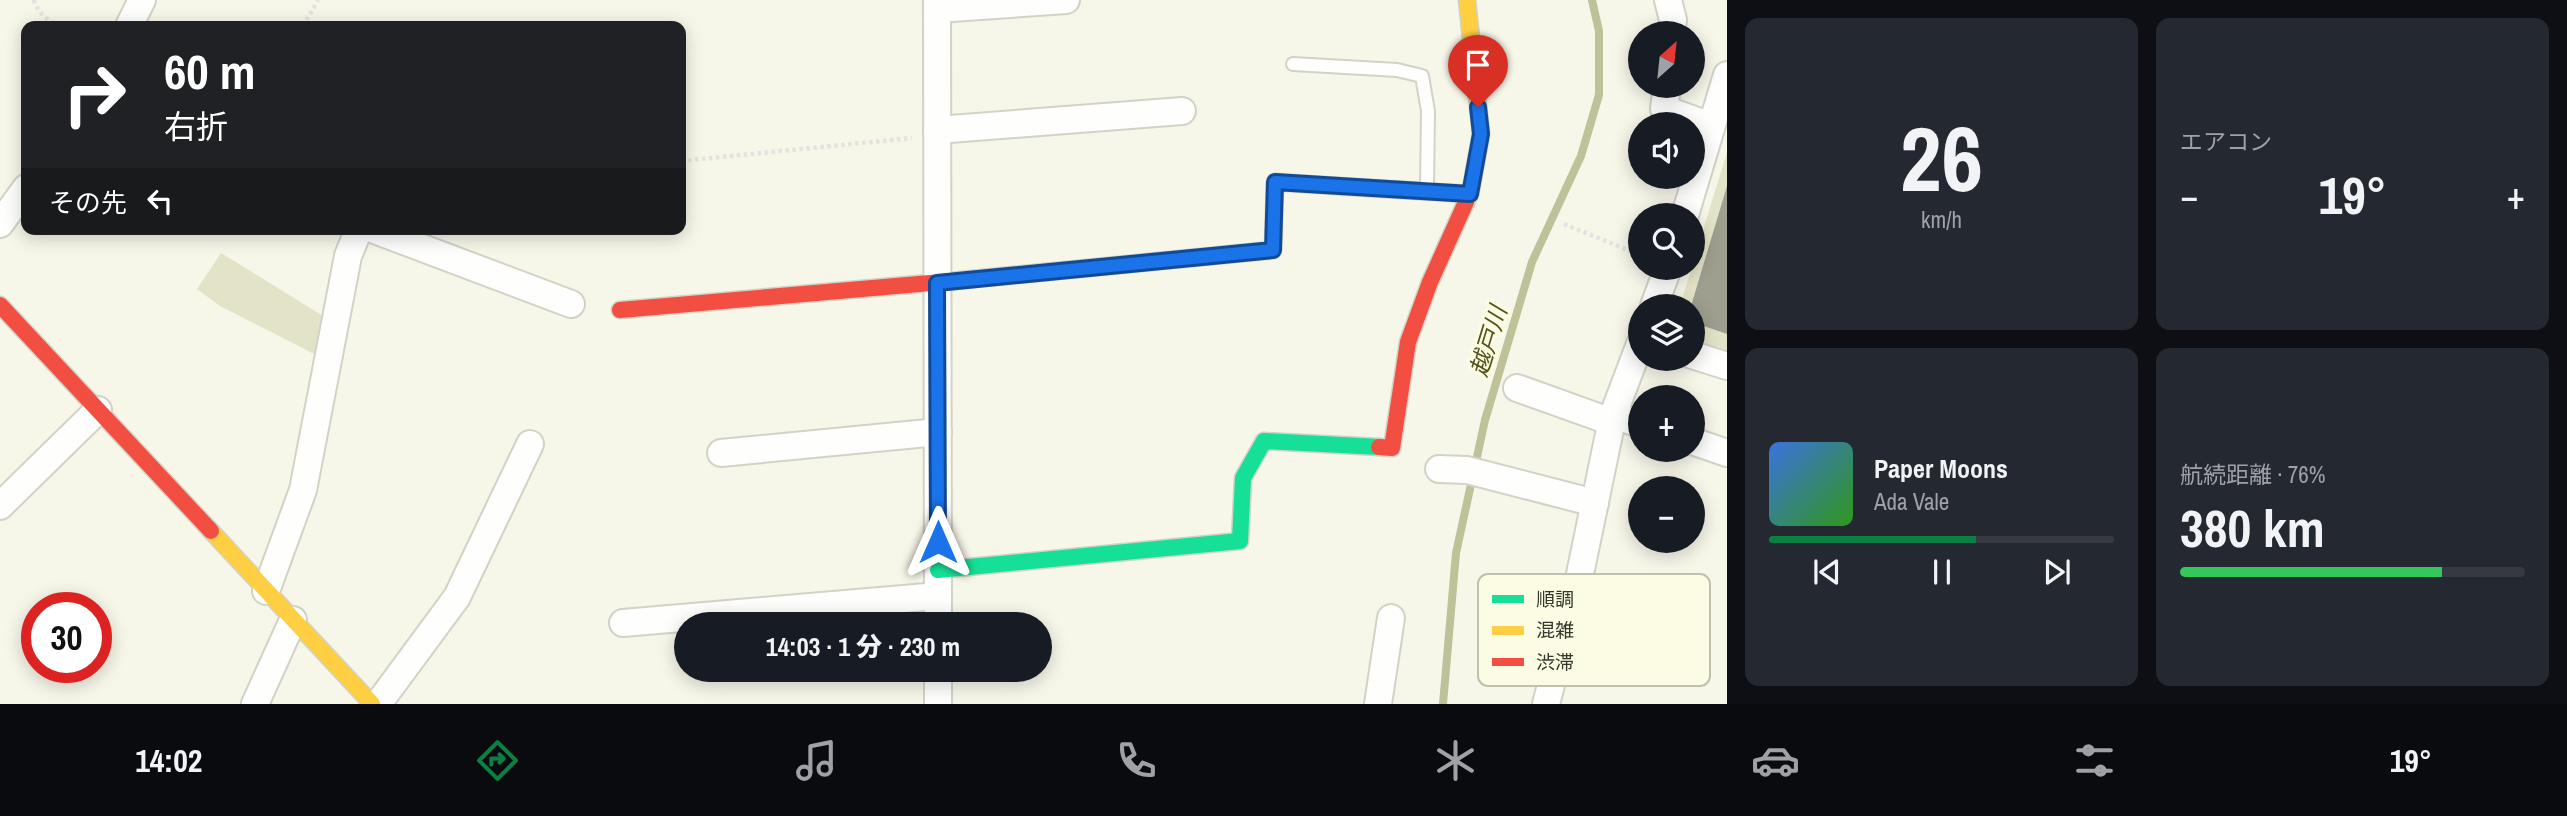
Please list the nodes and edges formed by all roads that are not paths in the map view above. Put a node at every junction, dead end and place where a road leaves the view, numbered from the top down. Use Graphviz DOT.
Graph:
graph roads {
  1 [pos="142,0"];
  2 [pos="1066,0"];
  3 [pos="1467,0"];
  4 [pos="1668,0"];
  5 [pos="937,5"];
  6 [pos="132,21"];
  7 [pos="1673,21"];
  8 [pos="1293,64"];
  9 [pos="1727,75"];
  10 [pos="1665,98"];
  11 [pos="1182,111"];
  12 [pos="1712,126"];
  13 [pos="937,133"];
  14 [pos="1427,191"];
  15 [pos="1470,194"];
  16 [pos="21,195"];
  17 [pos="1689,203"];
  18 [pos="0,224"];
  19 [pos="357,235"];
  20 [pos="389,235"];
  21 [pos="937,283"];
  22 [pos="571,304"];
  23 [pos="0,305"];
  24 [pos="620,310"];
  25 [pos="1705,359"];
  26 [pos="1727,366"];
  27 [pos="1630,371"];
  28 [pos="1517,388"];
  29 [pos="97,410"];
  30 [pos="1613,419"];
  31 [pos="1628,422"];
  32 [pos="938,432"];
  33 [pos="530,444"];
  34 [pos="1705,445"];
  35 [pos="721,453"];
  36 [pos="1727,453"];
  37 [pos="1439,469"];
  38 [pos="1595,503"];
  39 [pos="0,506"];
  40 [pos="1580,574"];
  41 [pos="938,583"];
  42 [pos="266,592"];
  43 [pos="938,612"];
  44 [pos="1391,618"];
  45 [pos="293,620"];
  46 [pos="623,623"];
  47 [pos="938,682"];
  48 [pos="1551,686"];
  49 [pos="255,704"];
  50 [pos="372,704"];
  51 [pos="379,704"];
  52 [pos="938,704"];
  53 [pos="1378,704"];
  54 [pos="1546,704"];
  1 -- 6 [label="street"];
  2 -- 5 [label="street"];
  3 -- 15 [label="street"];
  4 -- 7 [label="street"];
  5 -- 13 [label="street"];
  8 -- 14 [label="lane"];
  9 -- 12 [label="street"];
  10 -- 12 [label="street"];
  11 -- 13 [label="street"];
  12 -- 17 [label="street"];
  13 -- 21 [label="street"];
  14 -- 15 [label="street"];
  14 -- 21 [label="street"];
  15 -- 41 [label="street"];
  16 -- 18 [label="street"];
  19 -- 42 [label="street"];
  20 -- 22 [label="street"];
  21 -- 24 [label="street"];
  21 -- 32 [label="street"];
  23 -- 29 [label="street"];
  25 -- 26 [label="street"];
  27 -- 30 [label="street"];
  28 -- 30 [label="street"];
  29 -- 39 [label="street"];
  29 -- 42 [label="street"];
  30 -- 31 [label="street"];
  30 -- 38 [label="street"];
  32 -- 35 [label="street"];
  32 -- 41 [label="street"];
  33 -- 51 [label="street"];
  34 -- 36 [label="street"];
  37 -- 38 [label="street"];
  38 -- 40 [label="street"];
  41 -- 43 [label="street"];
  41 -- 46 [label="street"];
  42 -- 45 [label="street"];
  44 -- 53 [label="street"];
  45 -- 49 [label="street"];
  45 -- 50 [label="street"];
  47 -- 52 [label="street"];
  48 -- 54 [label="street"];
}
